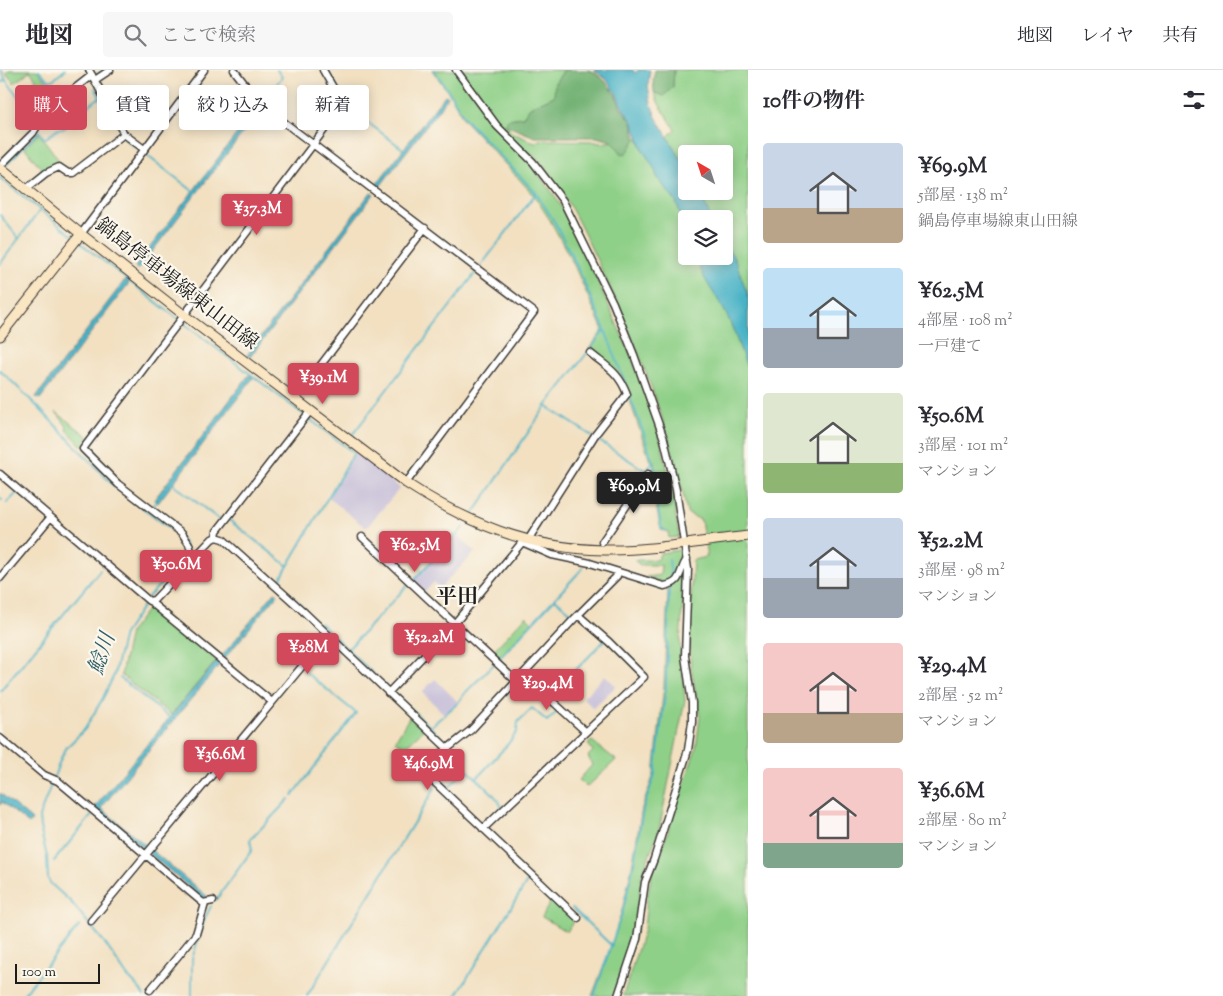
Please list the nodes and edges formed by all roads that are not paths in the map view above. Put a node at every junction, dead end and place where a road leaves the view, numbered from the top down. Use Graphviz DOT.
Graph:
graph roads {
  1 [pos="110,70"];
  2 [pos="204,70"];
  3 [pos="234,70"];
  4 [pos="323,70"];
  5 [pos="456,70"];
  6 [pos="92,75"];
  7 [pos="124,134"];
  8 [pos="314,144"];
  9 [pos="144,149"];
  10 [pos="0,167"];
  11 [pos="26,189"];
  12 [pos="425,228"];
  13 [pos="80,234"];
  14 [pos="181,318"];
  15 [pos="0,336"];
  16 [pos="590,353"];
  17 [pos="295,398"];
  18 [pos="307,414"];
  19 [pos="0,474"];
  20 [pos="648,474"];
  21 [pos="406,483"];
  22 [pos="50,518"];
  23 [pos="748,536"];
  24 [pos="216,537"];
  25 [pos="362,537"];
  26 [pos="525,541"];
  27 [pos="602,542"];
  28 [pos="687,543"];
  29 [pos="193,558"];
  30 [pos="687,559"];
  31 [pos="616,572"];
  32 [pos="0,578"];
  33 [pos="150,601"];
  34 [pos="578,615"];
  35 [pos="454,623"];
  36 [pos="328,635"];
  37 [pos="523,674"];
  38 [pos="516,682"];
  39 [pos="388,693"];
  40 [pos="272,702"];
  41 [pos="586,732"];
  42 [pos="0,738"];
  43 [pos="450,747"];
  44 [pos="486,827"];
  45 [pos="146,855"];
  46 [pos="212,901"];
  47 [pos="206,904"];
  48 [pos="578,918"];
  49 [pos="91,921"];
  50 [pos="150,990"];
  51 [pos="618,996"];
  1 -- 6 [label="street"];
  2 -- 9 [label="street"];
  3 -- 8 [label="street"];
  4 -- 8 [label="street"];
  5 -- 28 [label="street"];
  6 -- 7 [label="street"];
  6 -- 10 [label="street"];
  7 -- 9 [label="street"];
  7 -- 11 [label="street"];
  8 -- 12 [label="street"];
  8 -- 14 [label="street"];
  9 -- 13 [label="street"];
  10 -- 11 [label="main road, 鍋島停車場線東山田線"];
  11 -- 13 [label="main road, 鍋島停車場線東山田線"];
  12 -- 17 [label="street"];
  12 -- 21 [label="street"];
  13 -- 14 [label="main road, 鍋島停車場線東山田線"];
  13 -- 15 [label="main road"];
  14 -- 17 [label="main road, 鍋島停車場線東山田線"];
  14 -- 29 [label="street"];
  16 -- 26 [label="street"];
  17 -- 18 [label="main road, 鍋島停車場線東山田線"];
  18 -- 21 [label="main road, 鍋島停車場線東山田線"];
  18 -- 24 [label="street"];
  19 -- 22 [label="street"];
  20 -- 27 [label="street"];
  21 -- 26 [label="main road, 鍋島停車場線東山田線"];
  22 -- 32 [label="street"];
  22 -- 33 [label="street"];
  23 -- 28 [label="main road, 鍋島停車場線東山田線"];
  24 -- 29 [label="street"];
  24 -- 36 [label="street"];
  25 -- 35 [label="street"];
  26 -- 28 [label="main road, 鍋島停車場線東山田線"];
  26 -- 31 [label="street"];
  26 -- 35 [label="street"];
  28 -- 30 [label="street"];
  29 -- 33 [label="street"];
  30 -- 31 [label="street"];
  30 -- 51 [label="street"];
  31 -- 34 [label="street"];
  33 -- 40 [label="street"];
  34 -- 37 [label="street"];
  34 -- 41 [label="street"];
  35 -- 38 [label="street"];
  35 -- 39 [label="street"];
  36 -- 39 [label="street"];
  36 -- 40 [label="street"];
  37 -- 38 [label="street"];
  37 -- 41 [label="street"];
  38 -- 43 [label="street"];
  39 -- 43 [label="street"];
  40 -- 45 [label="street"];
  41 -- 44 [label="street"];
  42 -- 45 [label="street"];
  43 -- 44 [label="street"];
  44 -- 48 [label="street"];
  45 -- 47 [label="street"];
  45 -- 49 [label="street"];
  46 -- 47 [label="street"];
  47 -- 50 [label="street"];
}
